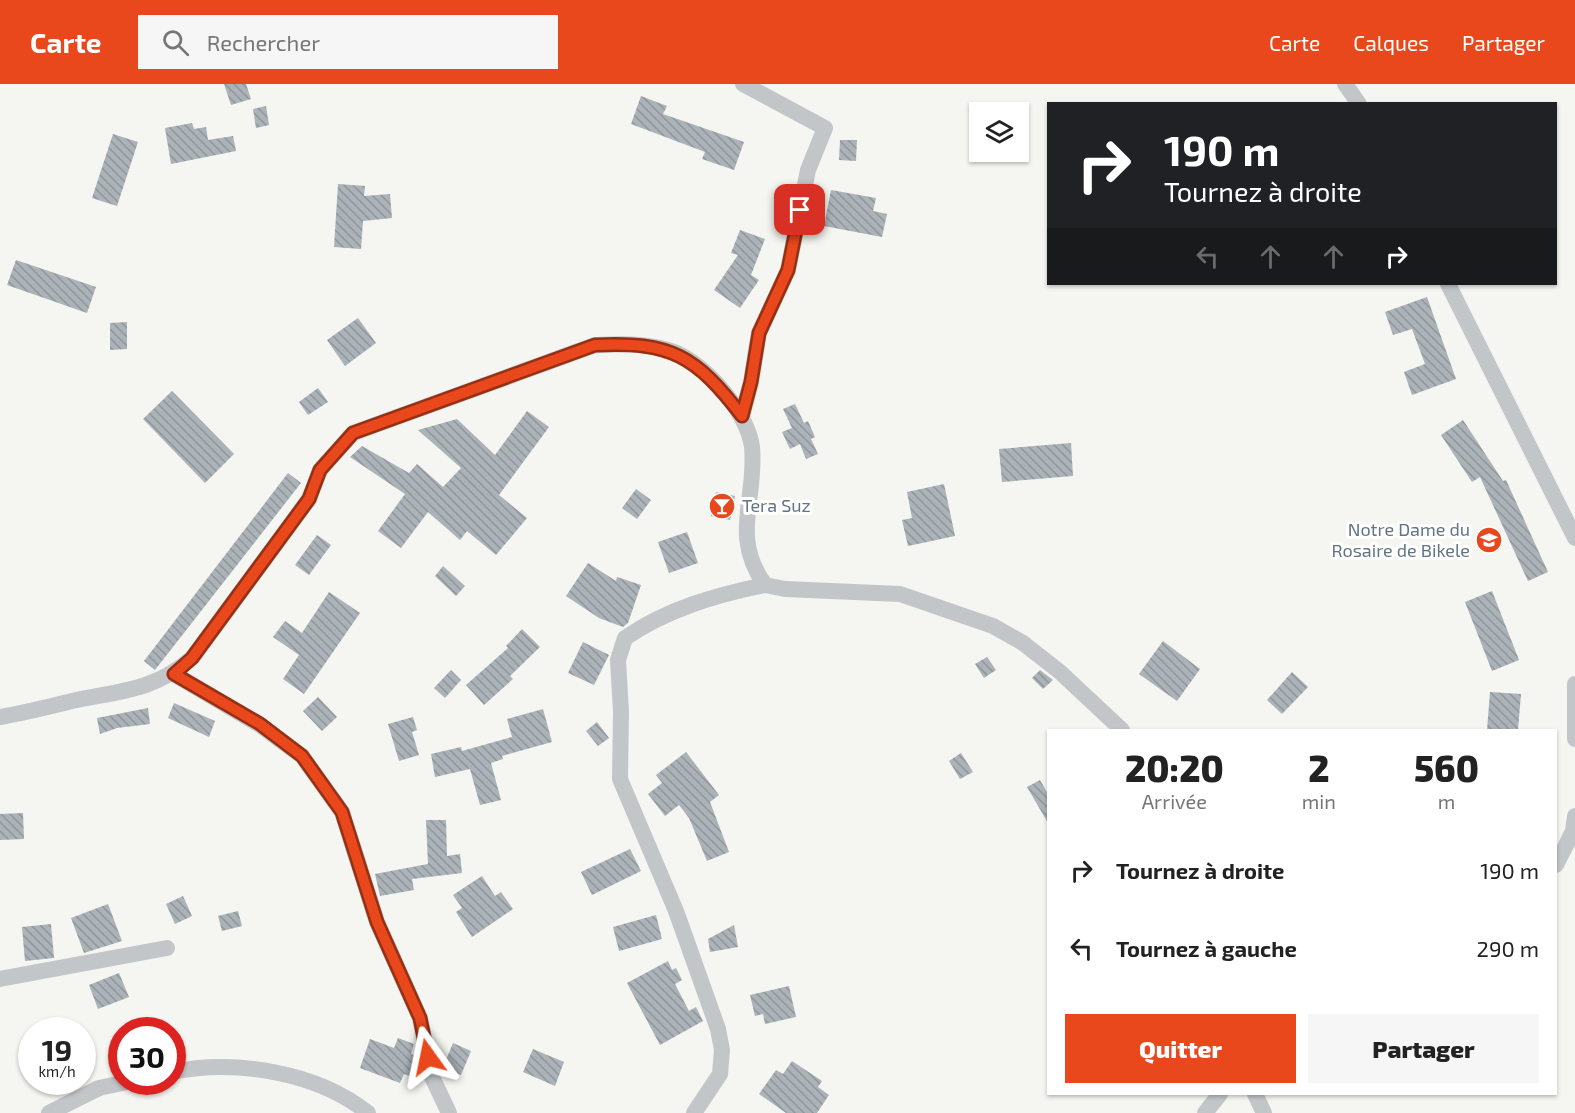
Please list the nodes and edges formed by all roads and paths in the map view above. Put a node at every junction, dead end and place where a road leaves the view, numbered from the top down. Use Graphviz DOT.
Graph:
graph roads {
  1 [pos="743,84"];
  2 [pos="1345,84"];
  3 [pos="1358,102"];
  4 [pos="1448,285"];
  5 [pos="742,416"];
  6 [pos="1575,538"];
  7 [pos="765,585"];
  8 [pos="174,674"];
  9 [pos="1575,684"];
  10 [pos="0,717"];
  11 [pos="1121,729"];
  12 [pos="1575,739"];
  13 [pos="1575,816"];
  14 [pos="1557,863"];
  15 [pos="167,948"];
  16 [pos="0,978"];
  17 [pos="186,1071"];
  18 [pos="108,1086"];
  19 [pos="1219,1095"];
  20 [pos="1255,1095"];
  21 [pos="49,1113"];
  22 [pos="368,1113"];
  23 [pos="449,1113"];
  24 [pos="694,1113"];
  25 [pos="1205,1113"];
  26 [pos="1264,1113"];
  1 -- 5 [label="street"];
  2 -- 3 [label="street"];
  4 -- 6 [label="street"];
  5 -- 7 [label="street"];
  5 -- 8 [label="street"];
  7 -- 11 [label="street"];
  7 -- 24 [label="street"];
  8 -- 10 [label="street"];
  8 -- 23 [label="street"];
  9 -- 12 [label="street"];
  13 -- 14 [label="street"];
  15 -- 16 [label="street"];
  17 -- 22 [label="street"];
  18 -- 21 [label="street"];
  19 -- 25 [label="street"];
  20 -- 26 [label="street"];
}
